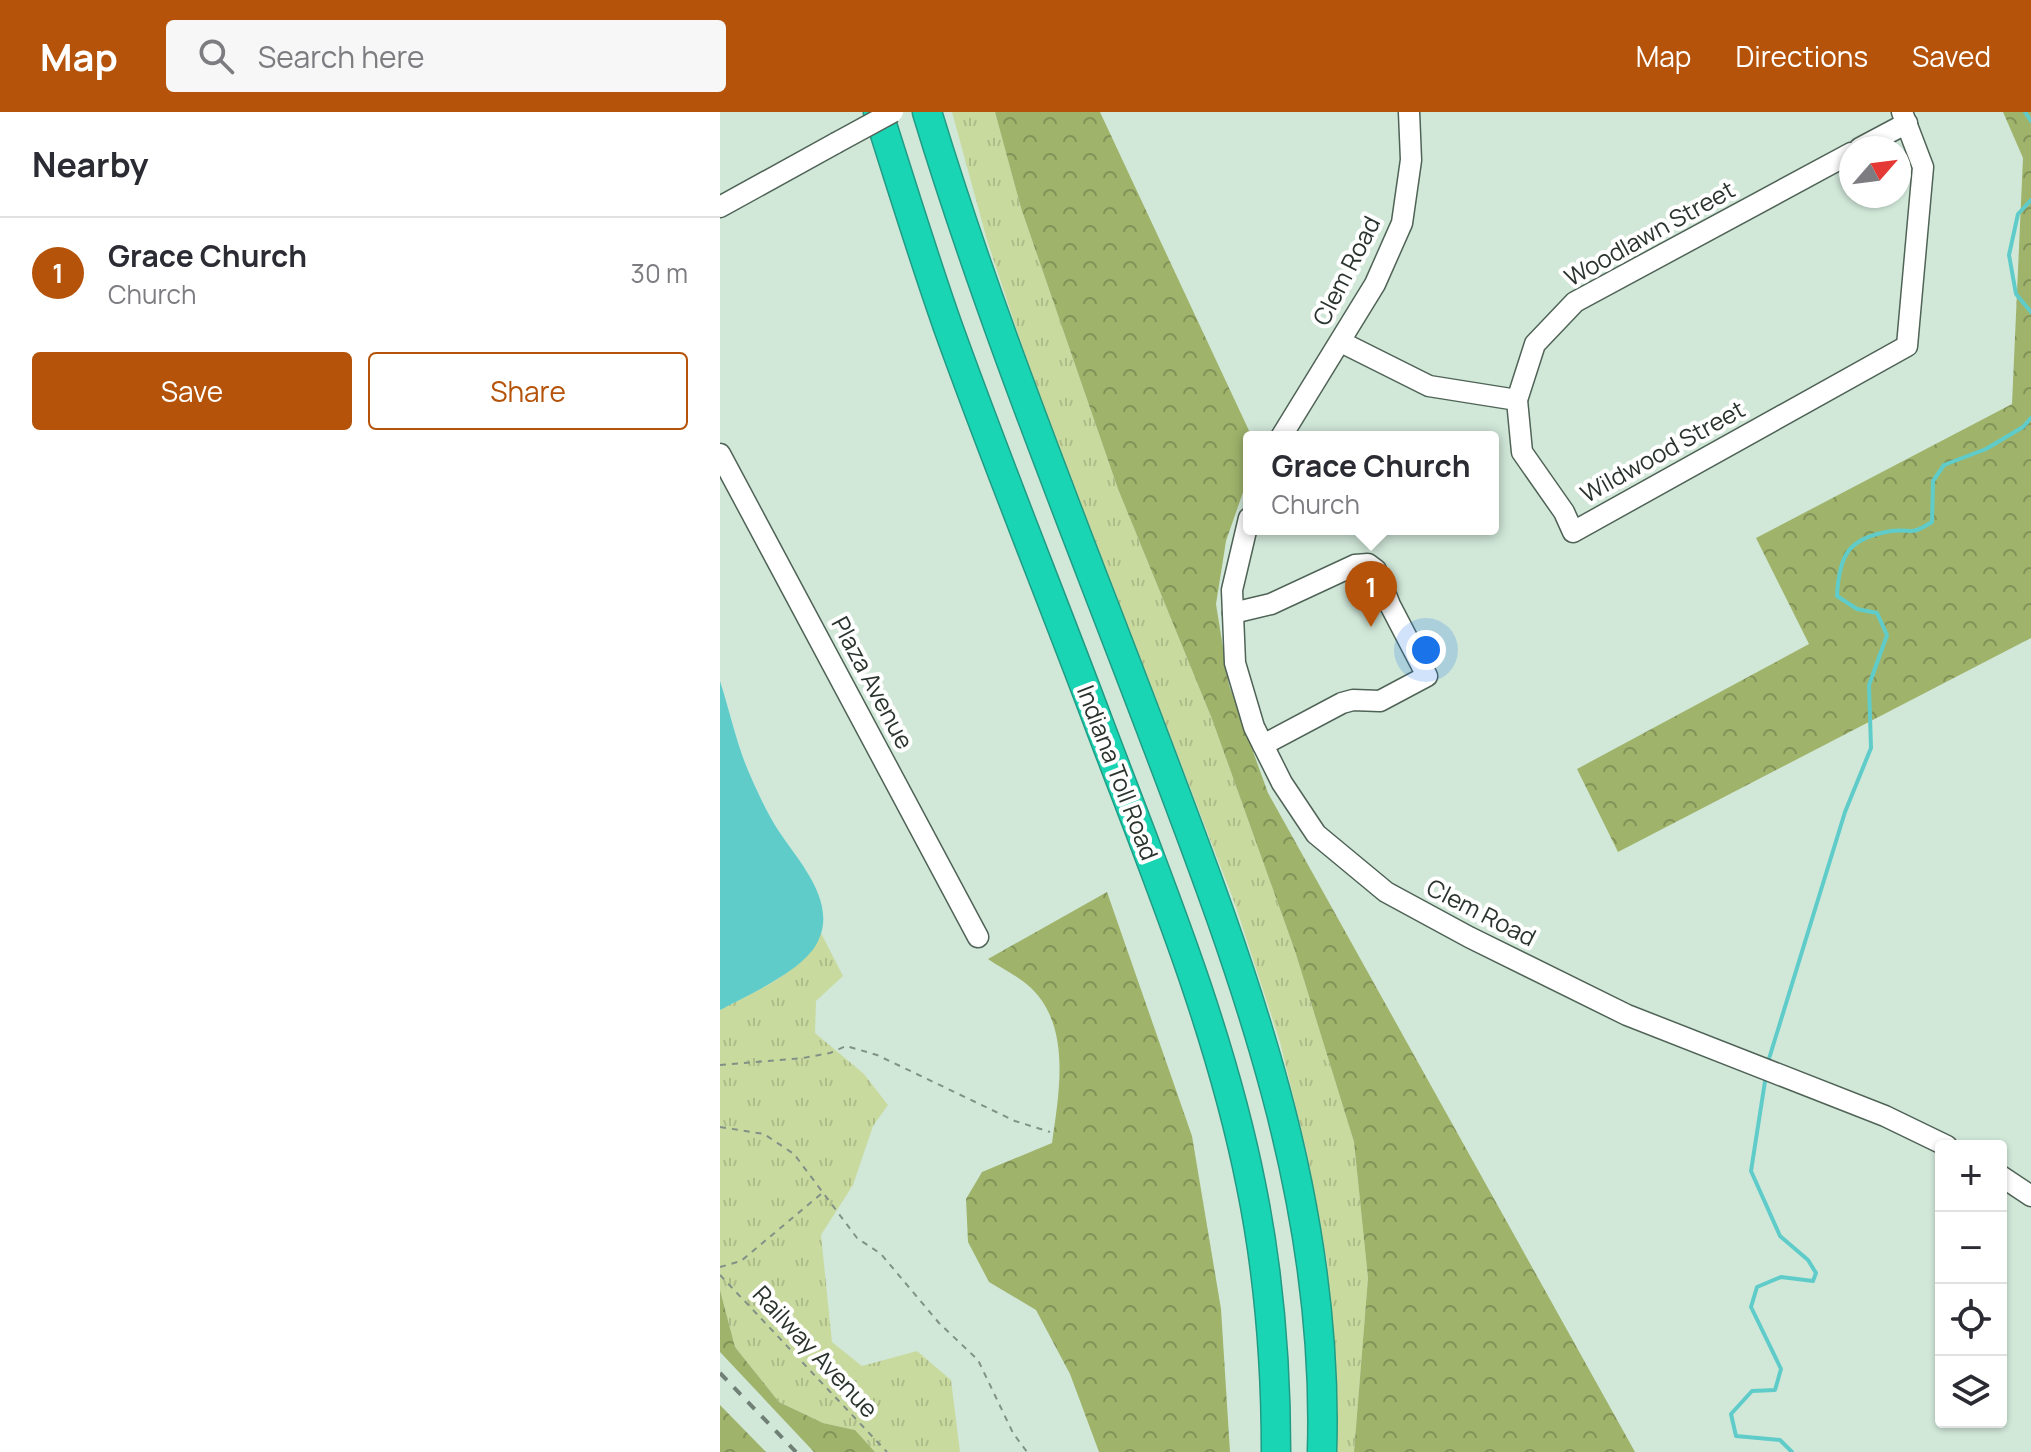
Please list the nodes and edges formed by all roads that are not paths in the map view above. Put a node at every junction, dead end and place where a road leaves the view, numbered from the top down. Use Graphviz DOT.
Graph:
graph roads {
  1 [pos="878,112"];
  2 [pos="893,112"];
  3 [pos="930,112"];
  4 [pos="1409,112"];
  5 [pos="1904,117"];
  6 [pos="1877,136"];
  7 [pos="1839,159"];
  8 [pos="720,207"];
  9 [pos="1341,342"];
  10 [pos="1517,400"];
  11 [pos="1285,431"];
  12 [pos="720,454"];
  13 [pos="1245,535"];
  14 [pos="1233,613"];
  15 [pos="1263,745"];
  16 [pos="978,937"];
  17 [pos="1935,1140"];
  18 [pos="2007,1180"];
  19 [pos="2031,1196"];
  20 [pos="1276,1452"];
  21 [pos="1322,1452"];
  1 -- 20 [label="highway, Indiana Toll Road"];
  2 -- 8 [label="street, bridge"];
  3 -- 21 [label="highway, Indiana Toll Road"];
  4 -- 9 [label="street, Clem Road"];
  5 -- 6 [label="street"];
  5 -- 10 [label="street, Wildwood Street"];
  7 -- 10 [label="street, Woodlawn Street"];
  9 -- 10 [label="street"];
  9 -- 11 [label="street, Clem Road"];
  12 -- 16 [label="street, Plaza Avenue"];
  13 -- 14 [label="street, Clem Road"];
  14 -- 15 [label="street, Clem Road"];
  14 -- 15 [label="street"];
  15 -- 17 [label="street, Clem Road"];
  18 -- 19 [label="street"];
}
